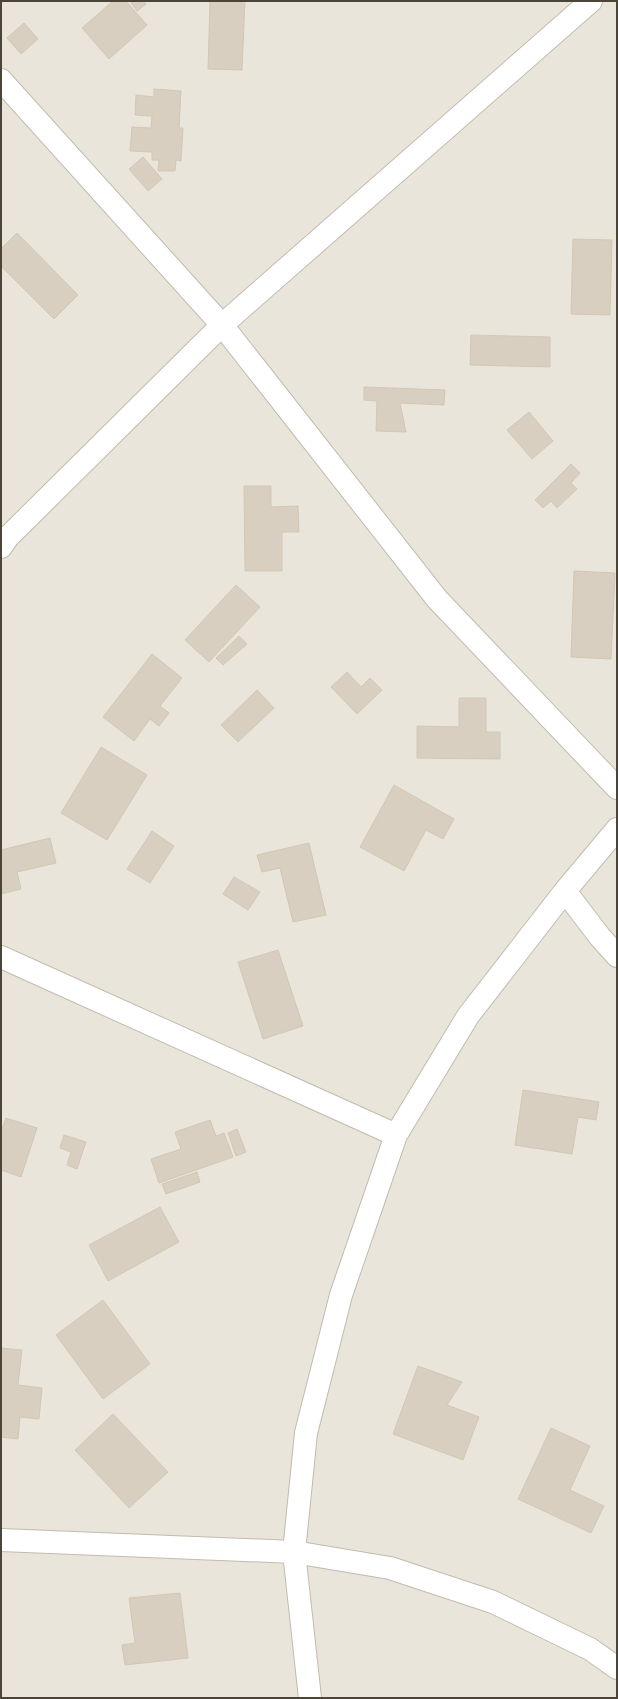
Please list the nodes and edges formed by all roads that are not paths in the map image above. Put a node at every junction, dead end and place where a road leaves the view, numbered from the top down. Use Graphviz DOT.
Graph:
graph roads {
  1 [pos="591,1"];
  2 [pos="1,80"];
  3 [pos="222,326"];
  4 [pos="1,547"];
  5 [pos="617,788"];
  6 [pos="617,829"];
  7 [pos="565,891"];
  8 [pos="617,956"];
  9 [pos="1,957"];
  10 [pos="396,1135"];
  11 [pos="1,1540"];
  12 [pos="294,1552"];
  13 [pos="617,1668"];
  14 [pos="310,1698"];
  1 -- 3 [label="street"];
  2 -- 3 [label="street"];
  3 -- 4 [label="street"];
  3 -- 5 [label="street"];
  6 -- 7 [label="street"];
  7 -- 8 [label="street"];
  7 -- 10 [label="street"];
  9 -- 10 [label="street"];
  10 -- 12 [label="street"];
  11 -- 12 [label="street"];
  12 -- 13 [label="street"];
  12 -- 14 [label="street"];
}
